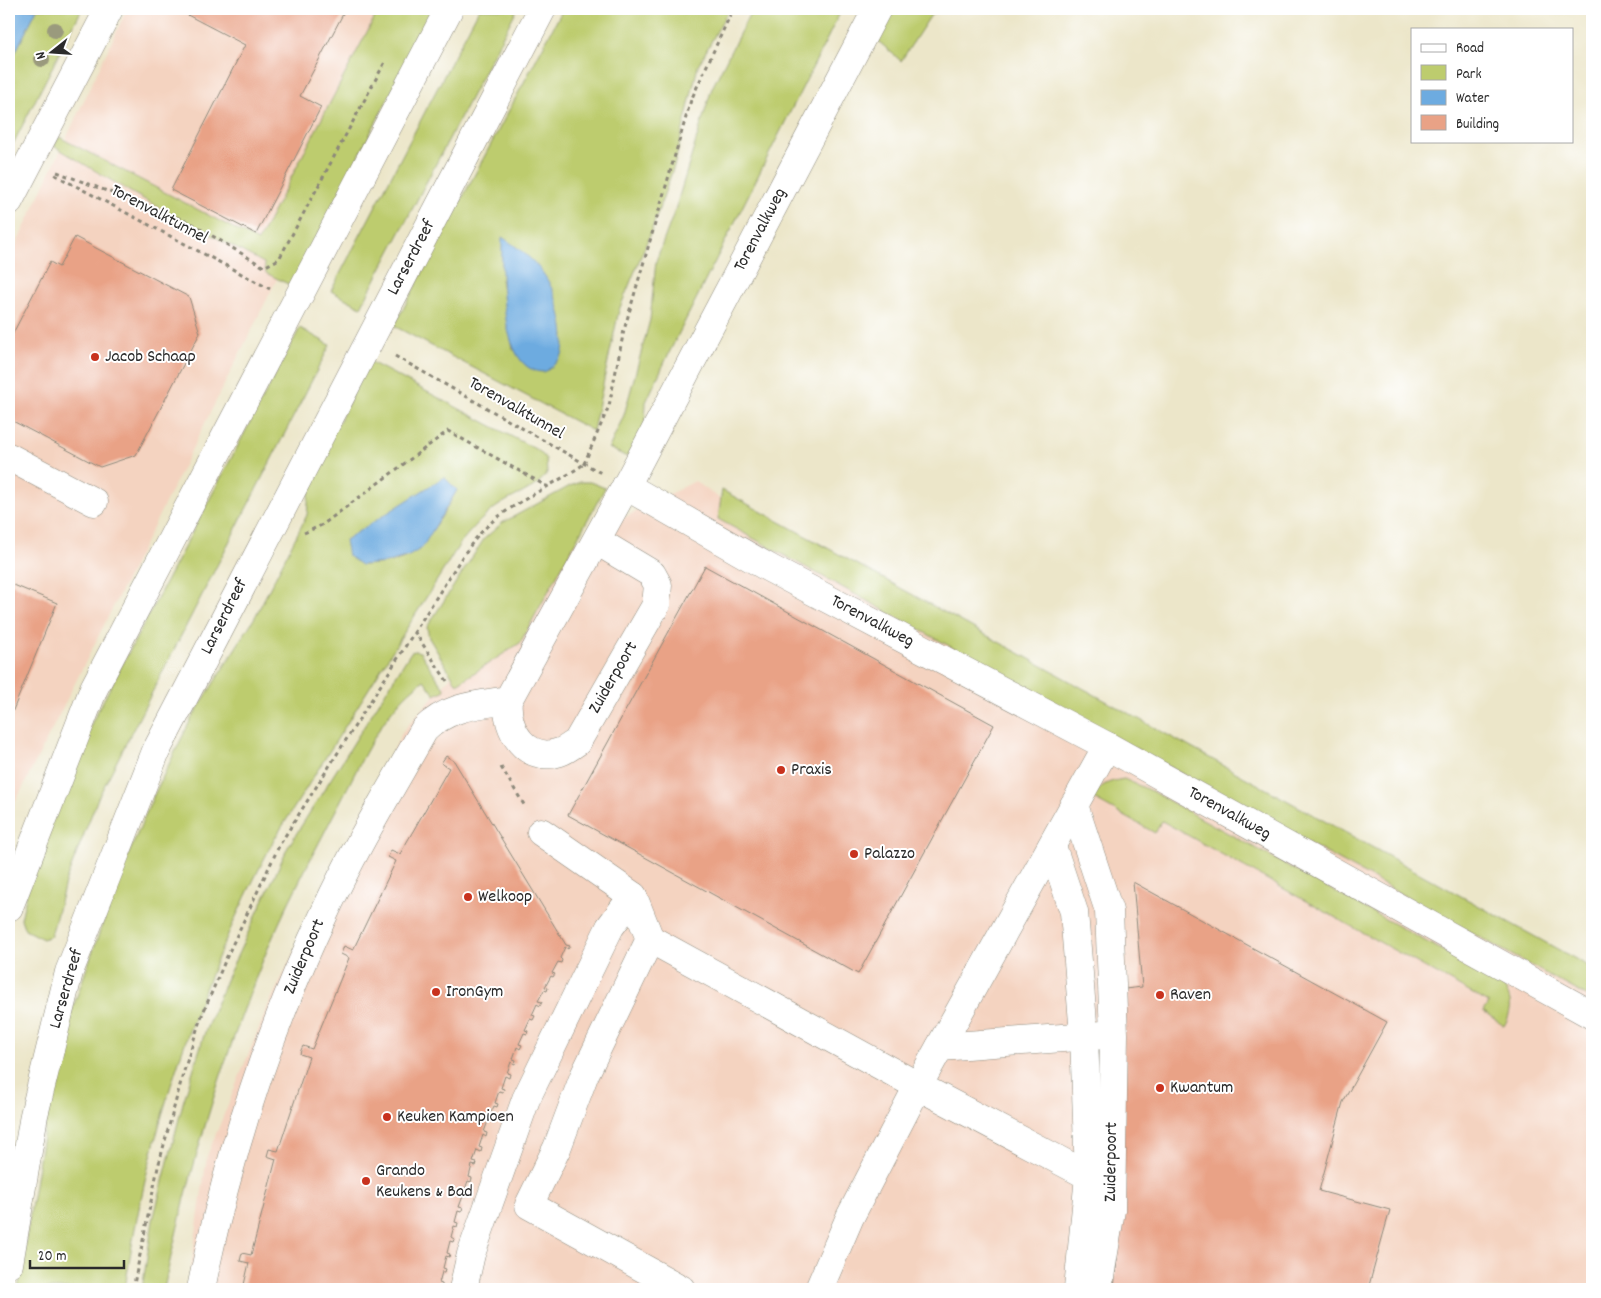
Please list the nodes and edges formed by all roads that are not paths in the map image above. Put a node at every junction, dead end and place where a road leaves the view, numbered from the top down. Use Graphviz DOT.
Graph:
graph roads {
  1 [pos="108,9"];
  2 [pos="448,9"];
  3 [pos="542,9"];
  4 [pos="877,9"];
  5 [pos="9,201"];
  6 [pos="9,457"];
  7 [pos="626,486"];
  8 [pos="94,502"];
  9 [pos="597,541"];
  10 [pos="508,700"];
  11 [pos="1107,746"];
  12 [pos="1074,805"];
  13 [pos="541,832"];
  14 [pos="1052,846"];
  15 [pos="633,896"];
  16 [pos="9,907"];
  17 [pos="650,939"];
  18 [pos="1592,1015"];
  19 [pos="1114,1034"];
  20 [pos="1084,1035"];
  21 [pos="940,1047"];
  22 [pos="918,1086"];
  23 [pos="1089,1176"];
  24 [pos="9,1264"];
  25 [pos="822,1288"];
  26 [pos="201,1289"];
  27 [pos="463,1289"];
  28 [pos="681,1289"];
  29 [pos="1078,1289"];
  30 [pos="1098,1289"];
  1 -- 5 [label="street"];
  2 -- 16 [label="street"];
  3 -- 24 [label="street, Larserdreef"];
  4 -- 7 [label="street, Torenvalkweg"];
  6 -- 8 [label="street"];
  7 -- 9 [label="street"];
  7 -- 11 [label="street, Torenvalkweg"];
  9 -- 10 [label="street"];
  9 -- 10 [label="street, Zuiderpoort"];
  10 -- 26 [label="street, Zuiderpoort"];
  11 -- 12 [label="street"];
  11 -- 18 [label="street, Torenvalkweg"];
  12 -- 14 [label="street"];
  12 -- 19 [label="street, Zuiderpoort"];
  13 -- 15 [label="street"];
  14 -- 20 [label="street, Zuiderpoort"];
  14 -- 21 [label="street"];
  15 -- 17 [label="street"];
  15 -- 27 [label="street"];
  17 -- 22 [label="street, Zuiderpoort"];
  17 -- 28 [label="street"];
  19 -- 20 [label="street"];
  19 -- 30 [label="street, Zuiderpoort"];
  20 -- 21 [label="street"];
  20 -- 23 [label="street, Zuiderpoort"];
  21 -- 22 [label="street"];
  22 -- 23 [label="street, Zuiderpoort"];
  22 -- 25 [label="street"];
  23 -- 29 [label="street, Zuiderpoort"];
}
